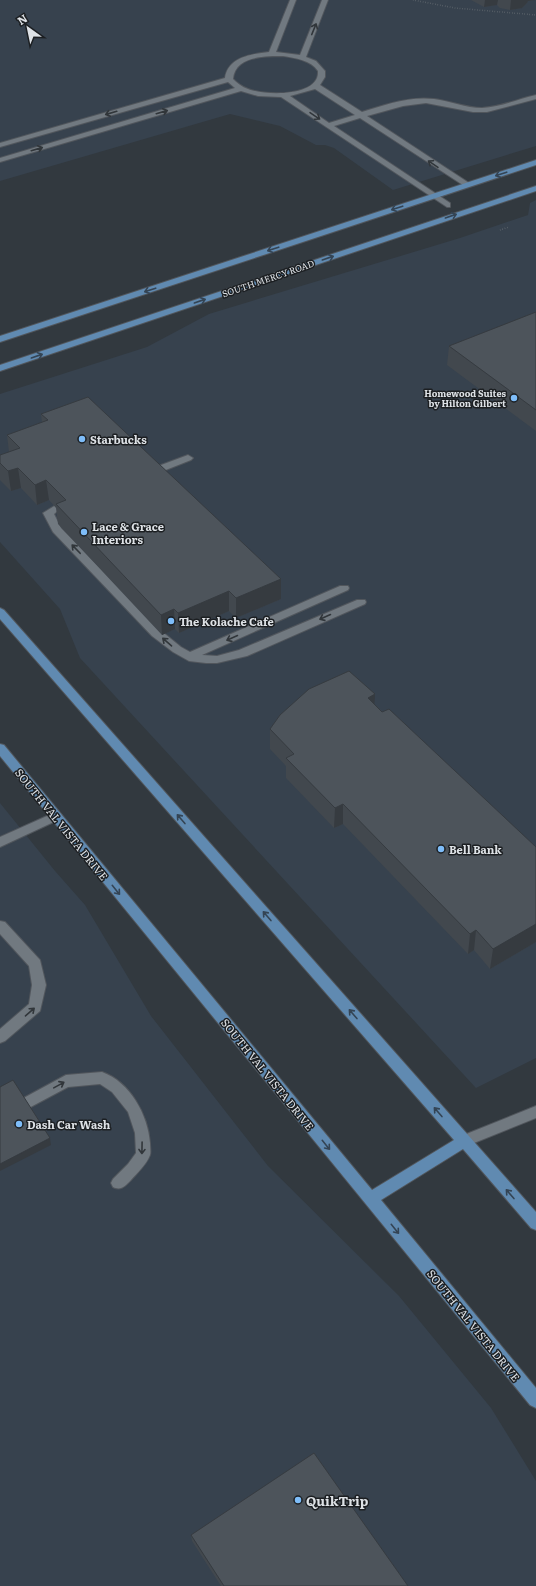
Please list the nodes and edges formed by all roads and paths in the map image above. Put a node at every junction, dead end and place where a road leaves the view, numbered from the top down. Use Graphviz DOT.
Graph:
graph roads {
  1 [pos="293,0"];
  2 [pos="325,0"];
  3 [pos="413,0"];
  4 [pos="536,15"];
  5 [pos="272,54"];
  6 [pos="302,58"];
  7 [pos="229,79"];
  8 [pos="315,85"];
  9 [pos="241,89"];
  10 [pos="283,95"];
  11 [pos="536,96"];
  12 [pos="362,116"];
  13 [pos="329,126"];
  14 [pos="0,145"];
  15 [pos="0,160"];
  16 [pos="536,162"];
  17 [pos="466,185"];
  18 [pos="536,188"];
  19 [pos="434,196"];
  20 [pos="447,205"];
  21 [pos="509,227"];
  22 [pos="500,230"];
  23 [pos="0,339"];
  24 [pos="0,368"];
  25 [pos="188,458"];
  26 [pos="149,473"];
  27 [pos="56,508"];
  28 [pos="344,588"];
  29 [pos="361,602"];
  30 [pos="0,612"];
  31 [pos="189,657"];
  32 [pos="0,748"];
  33 [pos="56,816"];
  34 [pos="0,842"];
  35 [pos="0,926"];
  36 [pos="0,1037"];
  37 [pos="25,1104"];
  38 [pos="536,1112"];
  39 [pos="464,1141"];
  40 [pos="118,1183"];
  41 [pos="370,1199"];
  42 [pos="536,1223"];
  43 [pos="536,1400"];
  1 -- 5 [label="street"];
  6 -- 2 [label="street, one-way"];
  3 -- 4 [label="path"];
  5 -- 6 [label="street"];
  5 -- 7 [label="street"];
  6 -- 8 [label="street"];
  7 -- 9 [label="street"];
  7 -- 14 [label="street, one-way"];
  8 -- 10 [label="street"];
  8 -- 12 [label="street"];
  9 -- 10 [label="street"];
  15 -- 9 [label="street, one-way"];
  10 -- 13 [label="street, one-way"];
  11 -- 12 [label="street"];
  12 -- 13 [label="street"];
  17 -- 12 [label="street, one-way"];
  13 -- 19 [label="street"];
  16 -- 17 [label="main road, one-way"];
  17 -- 19 [label="main road"];
  24 -- 18 [label="main road, SOUTH MERCY ROAD, one-way"];
  19 -- 20 [label="street"];
  19 -- 23 [label="main road, one-way"];
  21 -- 22 [label="path"];
  25 -- 26 [label="street"];
  31 -- 27 [label="street, one-way"];
  28 -- 31 [label="street, one-way"];
  29 -- 31 [label="street, one-way"];
  39 -- 30 [label="main road, one-way"];
  32 -- 33 [label="main road, SOUTH VAL VISTA DRIVE"];
  33 -- 34 [label="street"];
  33 -- 41 [label="main road, SOUTH VAL VISTA DRIVE, one-way"];
  36 -- 35 [label="street, one-way"];
  37 -- 40 [label="street, one-way"];
  38 -- 39 [label="street"];
  39 -- 41 [label="main road"];
  42 -- 39 [label="main road, one-way"];
  41 -- 43 [label="main road, SOUTH VAL VISTA DRIVE, one-way"];
}
